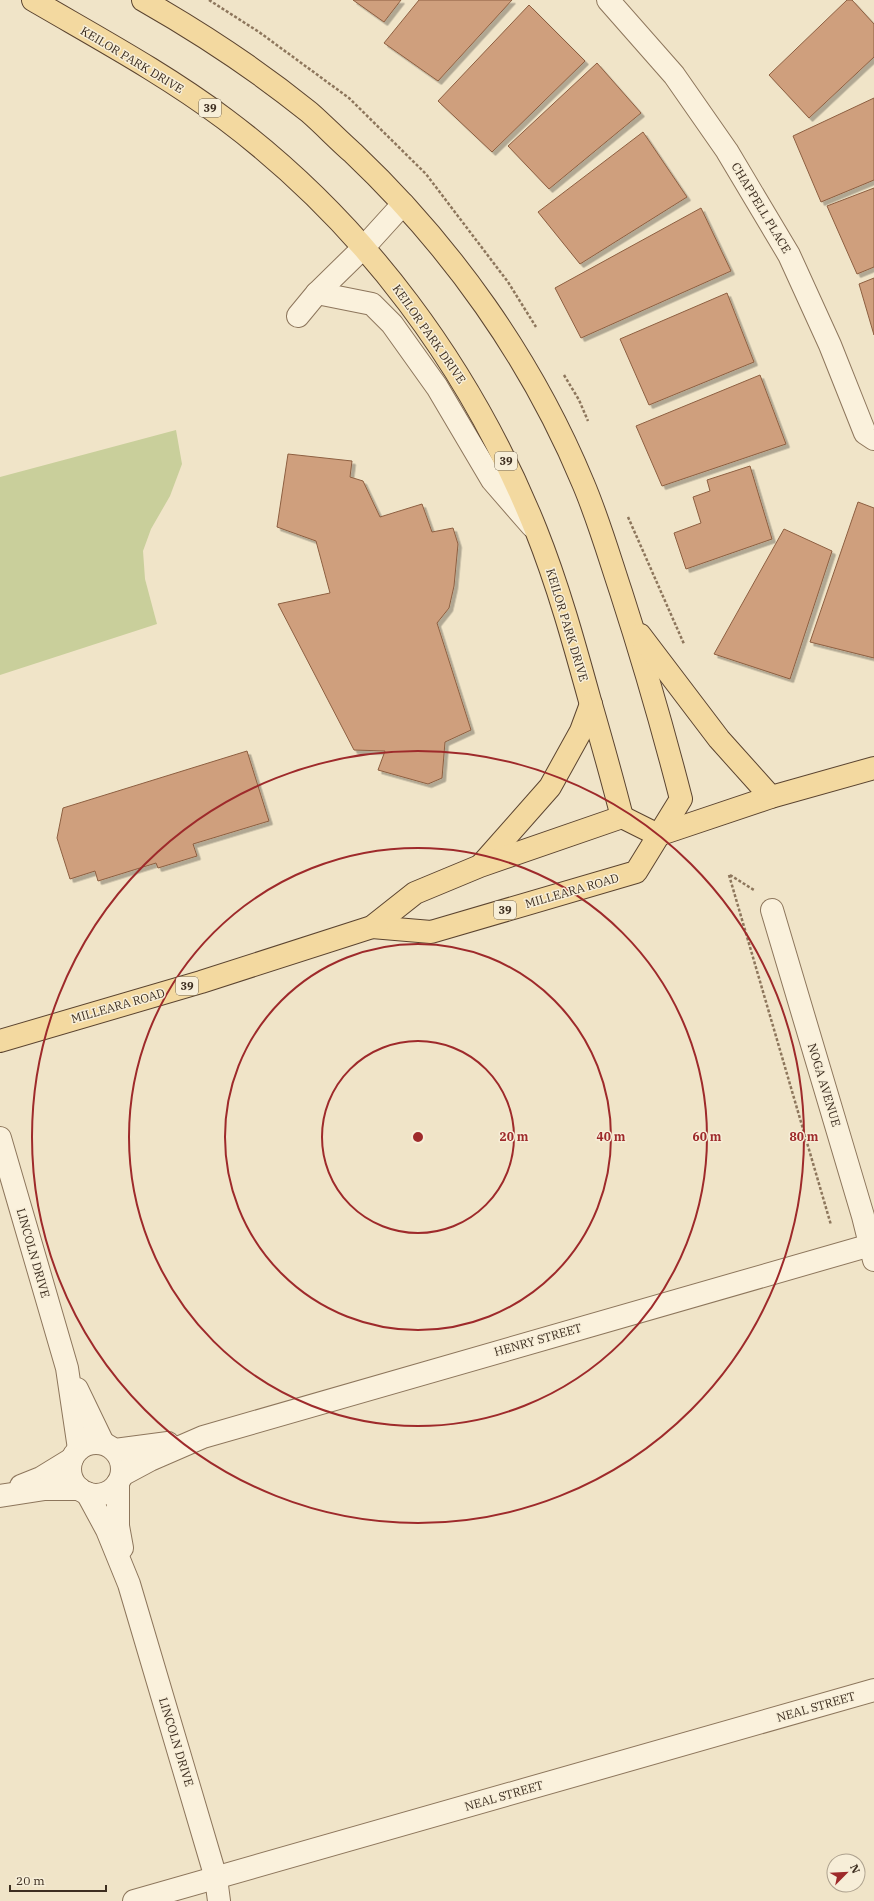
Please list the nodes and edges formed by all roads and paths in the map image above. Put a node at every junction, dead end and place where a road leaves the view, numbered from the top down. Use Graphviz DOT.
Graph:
graph roads {
  1 [pos="33,0"];
  2 [pos="143,0"];
  3 [pos="608,0"];
  4 [pos="403,204"];
  5 [pos="364,247"];
  6 [pos="316,293"];
  7 [pos="298,316"];
  8 [pos="874,439"];
  9 [pos="537,532"];
  10 [pos="632,625"];
  11 [pos="591,704"];
  12 [pos="874,768"];
  13 [pos="771,797"];
  14 [pos="622,817"];
  15 [pos="658,835"];
  16 [pos="480,866"];
  17 [pos="729,875"];
  18 [pos="772,910"];
  19 [pos="372,927"];
  20 [pos="0,1041"];
  21 [pos="0,1138"];
  22 [pos="831,1225"];
  23 [pos="873,1250"];
  24 [pos="67,1368"];
  25 [pos="202,1437"];
  26 [pos="109,1447"];
  27 [pos="75,1454"];
  28 [pos="120,1479"];
  29 [pos="84,1491"];
  30 [pos="0,1496"];
  31 [pos="128,1584"];
  32 [pos="874,1690"];
  33 [pos="216,1878"];
  34 [pos="134,1901"];
  35 [pos="219,1901"];
  1 -- 5 [label="main road, KEILOR PARK DRIVE / 39"];
  2 -- 4 [label="main road, 39"];
  3 -- 8 [label="street, CHAPPELL PLACE"];
  4 -- 5 [label="street"];
  4 -- 10 [label="main road, 39"];
  5 -- 6 [label="street"];
  5 -- 9 [label="main road, KEILOR PARK DRIVE / 39"];
  6 -- 7 [label="street"];
  6 -- 9 [label="street"];
  9 -- 11 [label="main road, KEILOR PARK DRIVE / 39"];
  10 -- 13 [label="main road"];
  10 -- 15 [label="main road, 39"];
  11 -- 14 [label="main road, KEILOR PARK DRIVE / 39"];
  11 -- 16 [label="main road, 39"];
  12 -- 13 [label="main road"];
  13 -- 15 [label="main road"];
  14 -- 15 [label="main road"];
  14 -- 16 [label="main road, MILLEARA ROAD / 39"];
  15 -- 19 [label="main road, MILLEARA ROAD / 39"];
  16 -- 19 [label="main road, MILLEARA ROAD / 39"];
  17 -- 22 [label="path"];
  18 -- 23 [label="street, NOGA AVENUE"];
  19 -- 20 [label="main road, MILLEARA ROAD / 39"];
  21 -- 24 [label="street, LINCOLN DRIVE"];
  23 -- 25 [label="street, HENRY STREET"];
  24 -- 26 [label="street, LINCOLN DRIVE"];
  24 -- 27 [label="street, LINCOLN DRIVE"];
  25 -- 26 [label="street, HENRY STREET"];
  25 -- 28 [label="street, HENRY STREET"];
  26 -- 27 [label="street"];
  26 -- 28 [label="street"];
  27 -- 29 [label="street"];
  27 -- 30 [label="street"];
  28 -- 29 [label="street"];
  28 -- 31 [label="street, LINCOLN DRIVE"];
  29 -- 30 [label="street"];
  29 -- 31 [label="street, LINCOLN DRIVE"];
  31 -- 33 [label="street, LINCOLN DRIVE"];
  32 -- 33 [label="street, NEAL STREET"];
  33 -- 34 [label="street, NEAL STREET"];
  33 -- 35 [label="street, LINCOLN DRIVE"];
}
